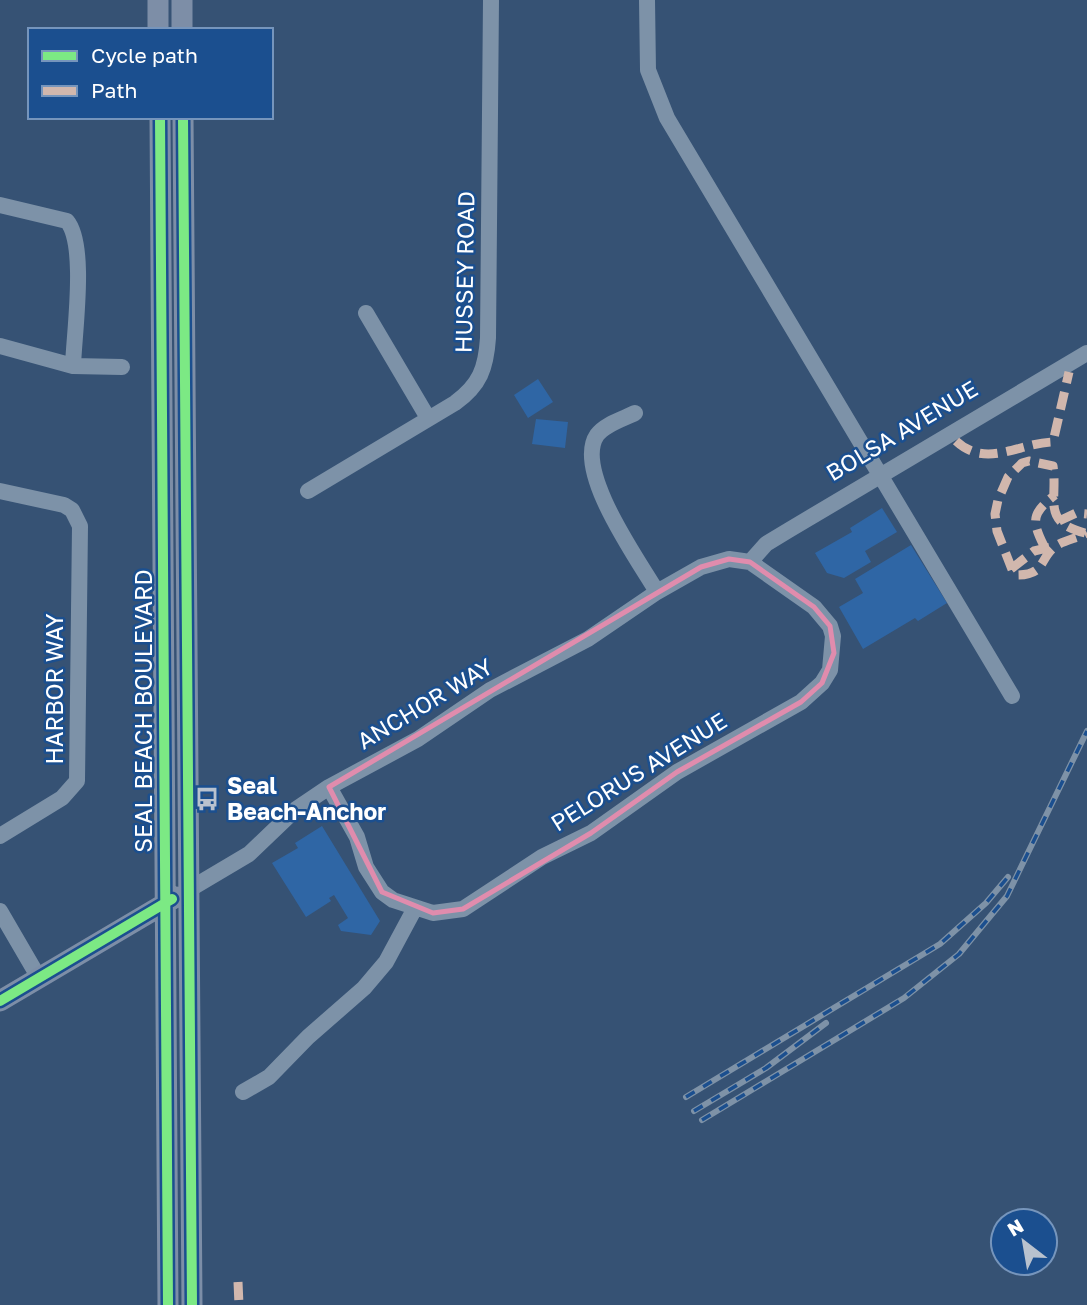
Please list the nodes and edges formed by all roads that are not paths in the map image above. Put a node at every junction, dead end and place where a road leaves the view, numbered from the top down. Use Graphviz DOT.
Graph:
graph roads {
  1 [pos="158,0"];
  2 [pos="182,0"];
  3 [pos="491,0"];
  4 [pos="647,0"];
  5 [pos="158,28"];
  6 [pos="182,28"];
  7 [pos="160,119"];
  8 [pos="183,119"];
  9 [pos="0,205"];
  10 [pos="366,313"];
  11 [pos="0,346"];
  12 [pos="1087,353"];
  13 [pos="74,366"];
  14 [pos="122,367"];
  15 [pos="635,413"];
  16 [pos="428,418"];
  17 [pos="878,476"];
  18 [pos="0,491"];
  19 [pos="308,491"];
  20 [pos="750,562"];
  21 [pos="657,592"];
  22 [pos="1012,696"];
  23 [pos="329,787"];
  24 [pos="0,836"];
  25 [pos="190,889"];
  26 [pos="166,903"];
  27 [pos="415,908"];
  28 [pos="0,911"];
  29 [pos="39,978"];
  30 [pos="0,1001"];
  31 [pos="243,1092"];
  32 [pos="168,1305"];
  33 [pos="192,1305"];
  1 -- 5 [label="main road"];
  2 -- 6 [label="main road"];
  3 -- 16 [label="street, HUSSEY ROAD"];
  4 -- 17 [label="street"];
  7 -- 26 [label="main road, SEAL BEACH BOULEVARD"];
  8 -- 25 [label="main road, SEAL BEACH BOULEVARD"];
  9 -- 13 [label="street"];
  10 -- 16 [label="street"];
  11 -- 13 [label="street"];
  12 -- 17 [label="street, BOLSA AVENUE"];
  13 -- 14 [label="street"];
  15 -- 21 [label="street"];
  16 -- 19 [label="street, HUSSEY ROAD"];
  17 -- 20 [label="street, BOLSA AVENUE"];
  17 -- 22 [label="street"];
  18 -- 24 [label="street, HARBOR WAY"];
  20 -- 21 [label="street"];
  20 -- 27 [label="street, PELORUS AVENUE"];
  21 -- 23 [label="street, ANCHOR WAY"];
  23 -- 25 [label="street, ANCHOR WAY"];
  23 -- 27 [label="street, PELORUS AVENUE"];
  25 -- 26 [label="main road"];
  25 -- 33 [label="main road, SEAL BEACH BOULEVARD"];
  26 -- 29 [label="main road"];
  26 -- 32 [label="main road, SEAL BEACH BOULEVARD"];
  27 -- 31 [label="street"];
  28 -- 29 [label="street"];
  29 -- 30 [label="main road"];
}
